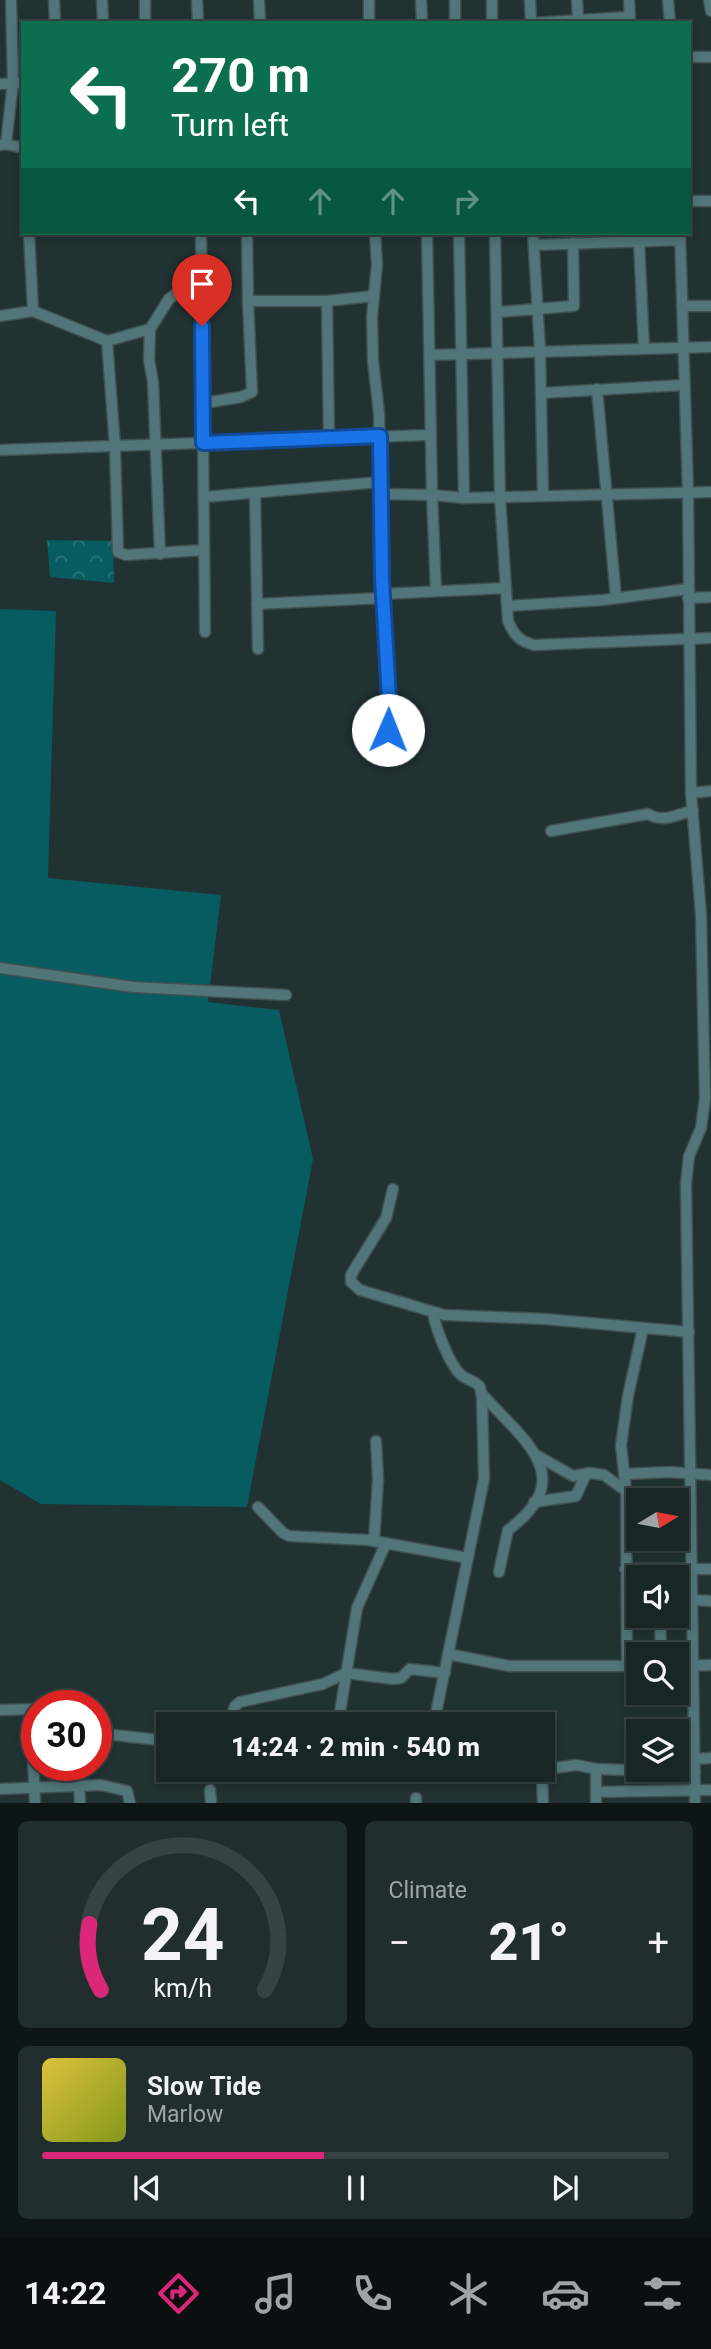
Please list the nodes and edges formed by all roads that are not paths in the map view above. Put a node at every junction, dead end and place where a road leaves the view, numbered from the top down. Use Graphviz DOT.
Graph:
graph roads {
  1 [pos="54,0"];
  2 [pos="102,0"];
  3 [pos="145,0"];
  4 [pos="197,0"];
  5 [pos="259,0"];
  6 [pos="369,0"];
  7 [pos="421,0"];
  8 [pos="455,0"];
  9 [pos="492,0"];
  10 [pos="530,0"];
  11 [pos="577,0"];
  12 [pos="629,0"];
  13 [pos="668,0"];
  14 [pos="709,0"];
  15 [pos="7,8"];
  16 [pos="711,11"];
  17 [pos="578,18"];
  18 [pos="630,20"];
  19 [pos="55,21"];
  20 [pos="103,21"];
  21 [pos="145,21"];
  22 [pos="198,21"];
  23 [pos="260,21"];
  24 [pos="369,21"];
  25 [pos="422,21"];
  26 [pos="455,21"];
  27 [pos="492,21"];
  28 [pos="532,21"];
  29 [pos="550,21"];
  30 [pos="670,21"];
  31 [pos="691,57"];
  32 [pos="711,57"];
  33 [pos="18,82"];
  34 [pos="0,84"];
  35 [pos="3,145"];
  36 [pos="21,148"];
  37 [pos="691,201"];
  38 [pos="711,201"];
  39 [pos="29,235"];
  40 [pos="201,235"];
  41 [pos="247,235"];
  42 [pos="375,235"];
  43 [pos="427,235"];
  44 [pos="458,235"];
  45 [pos="495,235"];
  46 [pos="680,237"];
  47 [pos="533,239"];
  48 [pos="639,242"];
  49 [pos="573,243"];
  50 [pos="201,274"];
  51 [pos="374,296"];
  52 [pos="248,301"];
  53 [pos="327,301"];
  54 [pos="682,306"];
  55 [pos="711,306"];
  56 [pos="538,310"];
  57 [pos="33,311"];
  58 [pos="498,312"];
  59 [pos="0,316"];
  60 [pos="150,330"];
  61 [pos="107,341"];
  62 [pos="683,347"];
  63 [pos="711,347"];
  64 [pos="644,348"];
  65 [pos="540,351"];
  66 [pos="499,352"];
  67 [pos="461,353"];
  68 [pos="430,355"];
  69 [pos="684,384"];
  70 [pos="597,389"];
  71 [pos="541,393"];
  72 [pos="204,403"];
  73 [pos="429,435"];
  74 [pos="380,436"];
  75 [pos="329,439"];
  76 [pos="203,443"];
  77 [pos="156,445"];
  78 [pos="115,447"];
  79 [pos="0,450"];
  80 [pos="380,482"];
  81 [pos="688,492"];
  82 [pos="711,492"];
  83 [pos="255,493"];
  84 [pos="380,494"];
  85 [pos="606,494"];
  86 [pos="432,495"];
  87 [pos="543,496"];
  88 [pos="204,497"];
  89 [pos="500,497"];
  90 [pos="464,498"];
  91 [pos="204,550"];
  92 [pos="160,554"];
  93 [pos="506,588"];
  94 [pos="436,591"];
  95 [pos="688,594"];
  96 [pos="382,596"];
  97 [pos="711,597"];
  98 [pos="616,598"];
  99 [pos="257,604"];
  100 [pos="507,606"];
  101 [pos="205,632"];
  102 [pos="711,638"];
  103 [pos="688,639"];
  104 [pos="258,649"];
  105 [pos="388,730"];
  106 [pos="711,791"];
  107 [pos="691,793"];
  108 [pos="692,810"];
  109 [pos="551,831"];
  110 [pos="0,968"];
  111 [pos="286,995"];
  112 [pos="393,1189"];
  113 [pos="433,1313"];
  114 [pos="643,1328"];
  115 [pos="689,1332"];
  116 [pos="482,1394"];
  117 [pos="376,1441"];
  118 [pos="536,1455"];
  119 [pos="691,1473"];
  120 [pos="586,1474"];
  121 [pos="624,1474"];
  122 [pos="711,1475"];
  123 [pos="626,1492"];
  124 [pos="534,1502"];
  125 [pos="258,1507"];
  126 [pos="380,1542"];
  127 [pos="468,1558"];
  128 [pos="625,1569"];
  129 [pos="689,1569"];
  130 [pos="692,1569"];
  131 [pos="711,1569"];
  132 [pos="499,1573"];
  133 [pos="692,1600"];
  134 [pos="711,1601"];
  135 [pos="627,1642"];
  136 [pos="448,1654"];
  137 [pos="711,1665"];
  138 [pos="626,1666"];
  139 [pos="689,1666"];
  140 [pos="693,1666"];
  141 [pos="346,1673"];
  142 [pos="444,1674"];
  143 [pos="21,1709"];
  144 [pos="0,1710"];
  145 [pos="233,1712"];
  146 [pos="340,1712"];
  147 [pos="436,1712"];
  148 [pos="112,1735"];
  149 [pos="156,1740"];
  150 [pos="711,1758"];
  151 [pos="695,1759"];
  152 [pos="596,1769"];
  153 [pos="695,1772"];
  154 [pos="34,1781"];
  155 [pos="79,1786"];
  156 [pos="34,1788"];
  157 [pos="0,1789"];
  158 [pos="211,1790"];
  159 [pos="695,1790"];
  160 [pos="711,1790"];
  161 [pos="596,1798"];
  162 [pos="35,1803"];
  163 [pos="80,1803"];
  164 [pos="130,1803"];
  165 [pos="211,1803"];
  166 [pos="543,1803"];
  167 [pos="695,1803"];
  1 -- 19 [label="street"];
  2 -- 20 [label="street"];
  3 -- 21 [label="street"];
  4 -- 22 [label="street"];
  5 -- 23 [label="street"];
  6 -- 24 [label="street"];
  7 -- 25 [label="street"];
  8 -- 26 [label="street"];
  9 -- 27 [label="street"];
  10 -- 28 [label="street"];
  11 -- 17 [label="street"];
  12 -- 18 [label="street"];
  13 -- 30 [label="street"];
  14 -- 16 [label="street"];
  15 -- 33 [label="street"];
  17 -- 18 [label="street"];
  17 -- 29 [label="street"];
  31 -- 32 [label="street"];
  33 -- 34 [label="street"];
  33 -- 35 [label="street"];
  35 -- 36 [label="street"];
  37 -- 38 [label="street"];
  39 -- 57 [label="street"];
  40 -- 50 [label="street"];
  41 -- 52 [label="street"];
  42 -- 51 [label="street"];
  43 -- 68 [label="street"];
  44 -- 67 [label="street"];
  45 -- 58 [label="street"];
  46 -- 48 [label="street"];
  46 -- 54 [label="street"];
  47 -- 49 [label="street"];
  47 -- 56 [label="street"];
  48 -- 49 [label="street"];
  48 -- 64 [label="street"];
  49 -- 56 [label="street"];
  50 -- 60 [label="street"];
  50 -- 72 [label="street"];
  51 -- 53 [label="street"];
  51 -- 74 [label="street"];
  52 -- 53 [label="street"];
  52 -- 72 [label="street"];
  53 -- 75 [label="street"];
  54 -- 55 [label="street"];
  54 -- 62 [label="street"];
  56 -- 58 [label="street"];
  56 -- 65 [label="street"];
  57 -- 59 [label="street"];
  57 -- 61 [label="street"];
  58 -- 66 [label="street"];
  60 -- 61 [label="street"];
  60 -- 77 [label="street"];
  61 -- 78 [label="street"];
  62 -- 63 [label="street"];
  62 -- 64 [label="street"];
  62 -- 69 [label="street"];
  64 -- 65 [label="street"];
  65 -- 66 [label="street"];
  65 -- 71 [label="street"];
  66 -- 67 [label="street"];
  66 -- 89 [label="street"];
  67 -- 68 [label="street"];
  67 -- 90 [label="street"];
  68 -- 73 [label="street"];
  69 -- 70 [label="street"];
  69 -- 81 [label="street"];
  70 -- 71 [label="street"];
  70 -- 85 [label="street"];
  71 -- 87 [label="street"];
  72 -- 76 [label="street"];
  73 -- 74 [label="street"];
  73 -- 86 [label="street"];
  74 -- 75 [label="street"];
  74 -- 80 [label="street"];
  75 -- 76 [label="street"];
  76 -- 77 [label="street"];
  76 -- 88 [label="street"];
  77 -- 78 [label="street"];
  77 -- 92 [label="street"];
  78 -- 79 [label="street"];
  78 -- 92 [label="street"];
  80 -- 83 [label="street"];
  80 -- 84 [label="street"];
  81 -- 82 [label="street"];
  81 -- 85 [label="street"];
  81 -- 95 [label="street"];
  83 -- 88 [label="street"];
  83 -- 99 [label="street"];
  84 -- 86 [label="street"];
  84 -- 96 [label="street"];
  85 -- 87 [label="street"];
  85 -- 98 [label="street"];
  86 -- 90 [label="street"];
  86 -- 94 [label="street"];
  87 -- 89 [label="street"];
  88 -- 91 [label="street"];
  89 -- 90 [label="street"];
  89 -- 93 [label="street"];
  91 -- 92 [label="street"];
  91 -- 101 [label="street"];
  93 -- 94 [label="street"];
  93 -- 100 [label="street"];
  94 -- 96 [label="street"];
  95 -- 97 [label="street"];
  95 -- 98 [label="street"];
  95 -- 103 [label="street"];
  96 -- 99 [label="street"];
  96 -- 105 [label="street"];
  98 -- 100 [label="street"];
  99 -- 104 [label="street"];
  100 -- 103 [label="street"];
  102 -- 103 [label="street"];
  103 -- 107 [label="street"];
  106 -- 107 [label="street"];
  107 -- 108 [label="street"];
  108 -- 109 [label="street"];
  108 -- 115 [label="street"];
  110 -- 111 [label="street"];
  112 -- 113 [label="street"];
  113 -- 114 [label="street"];
  113 -- 116 [label="street"];
  114 -- 115 [label="street"];
  114 -- 121 [label="street"];
  115 -- 119 [label="street"];
  116 -- 118 [label="street"];
  116 -- 127 [label="street"];
  117 -- 126 [label="street"];
  118 -- 120 [label="street"];
  118 -- 124 [label="street"];
  119 -- 121 [label="street"];
  119 -- 122 [label="street"];
  119 -- 130 [label="street"];
  120 -- 123 [label="street"];
  120 -- 124 [label="street"];
  121 -- 123 [label="street"];
  123 -- 128 [label="street"];
  124 -- 132 [label="street"];
  125 -- 126 [label="street"];
  126 -- 127 [label="street"];
  126 -- 141 [label="street"];
  127 -- 136 [label="street"];
  128 -- 135 [label="street"];
  129 -- 130 [label="street"];
  130 -- 131 [label="street"];
  130 -- 133 [label="street"];
  133 -- 134 [label="street"];
  133 -- 140 [label="street"];
  136 -- 138 [label="street"];
  136 -- 142 [label="street"];
  137 -- 140 [label="street"];
  139 -- 140 [label="street"];
  140 -- 151 [label="street"];
  141 -- 142 [label="street"];
  141 -- 145 [label="street"];
  141 -- 146 [label="street"];
  142 -- 147 [label="street"];
  143 -- 144 [label="street"];
  148 -- 149 [label="street"];
  150 -- 151 [label="street"];
  151 -- 153 [label="street"];
  152 -- 153 [label="street"];
  152 -- 161 [label="street"];
  152 -- 166 [label="street"];
  153 -- 159 [label="street"];
  154 -- 156 [label="street"];
  155 -- 156 [label="street"];
  155 -- 163 [label="street"];
  155 -- 164 [label="street"];
  156 -- 157 [label="street"];
  156 -- 162 [label="street"];
  158 -- 165 [label="street"];
  159 -- 160 [label="street"];
  159 -- 161 [label="street"];
  159 -- 167 [label="street"];
}
